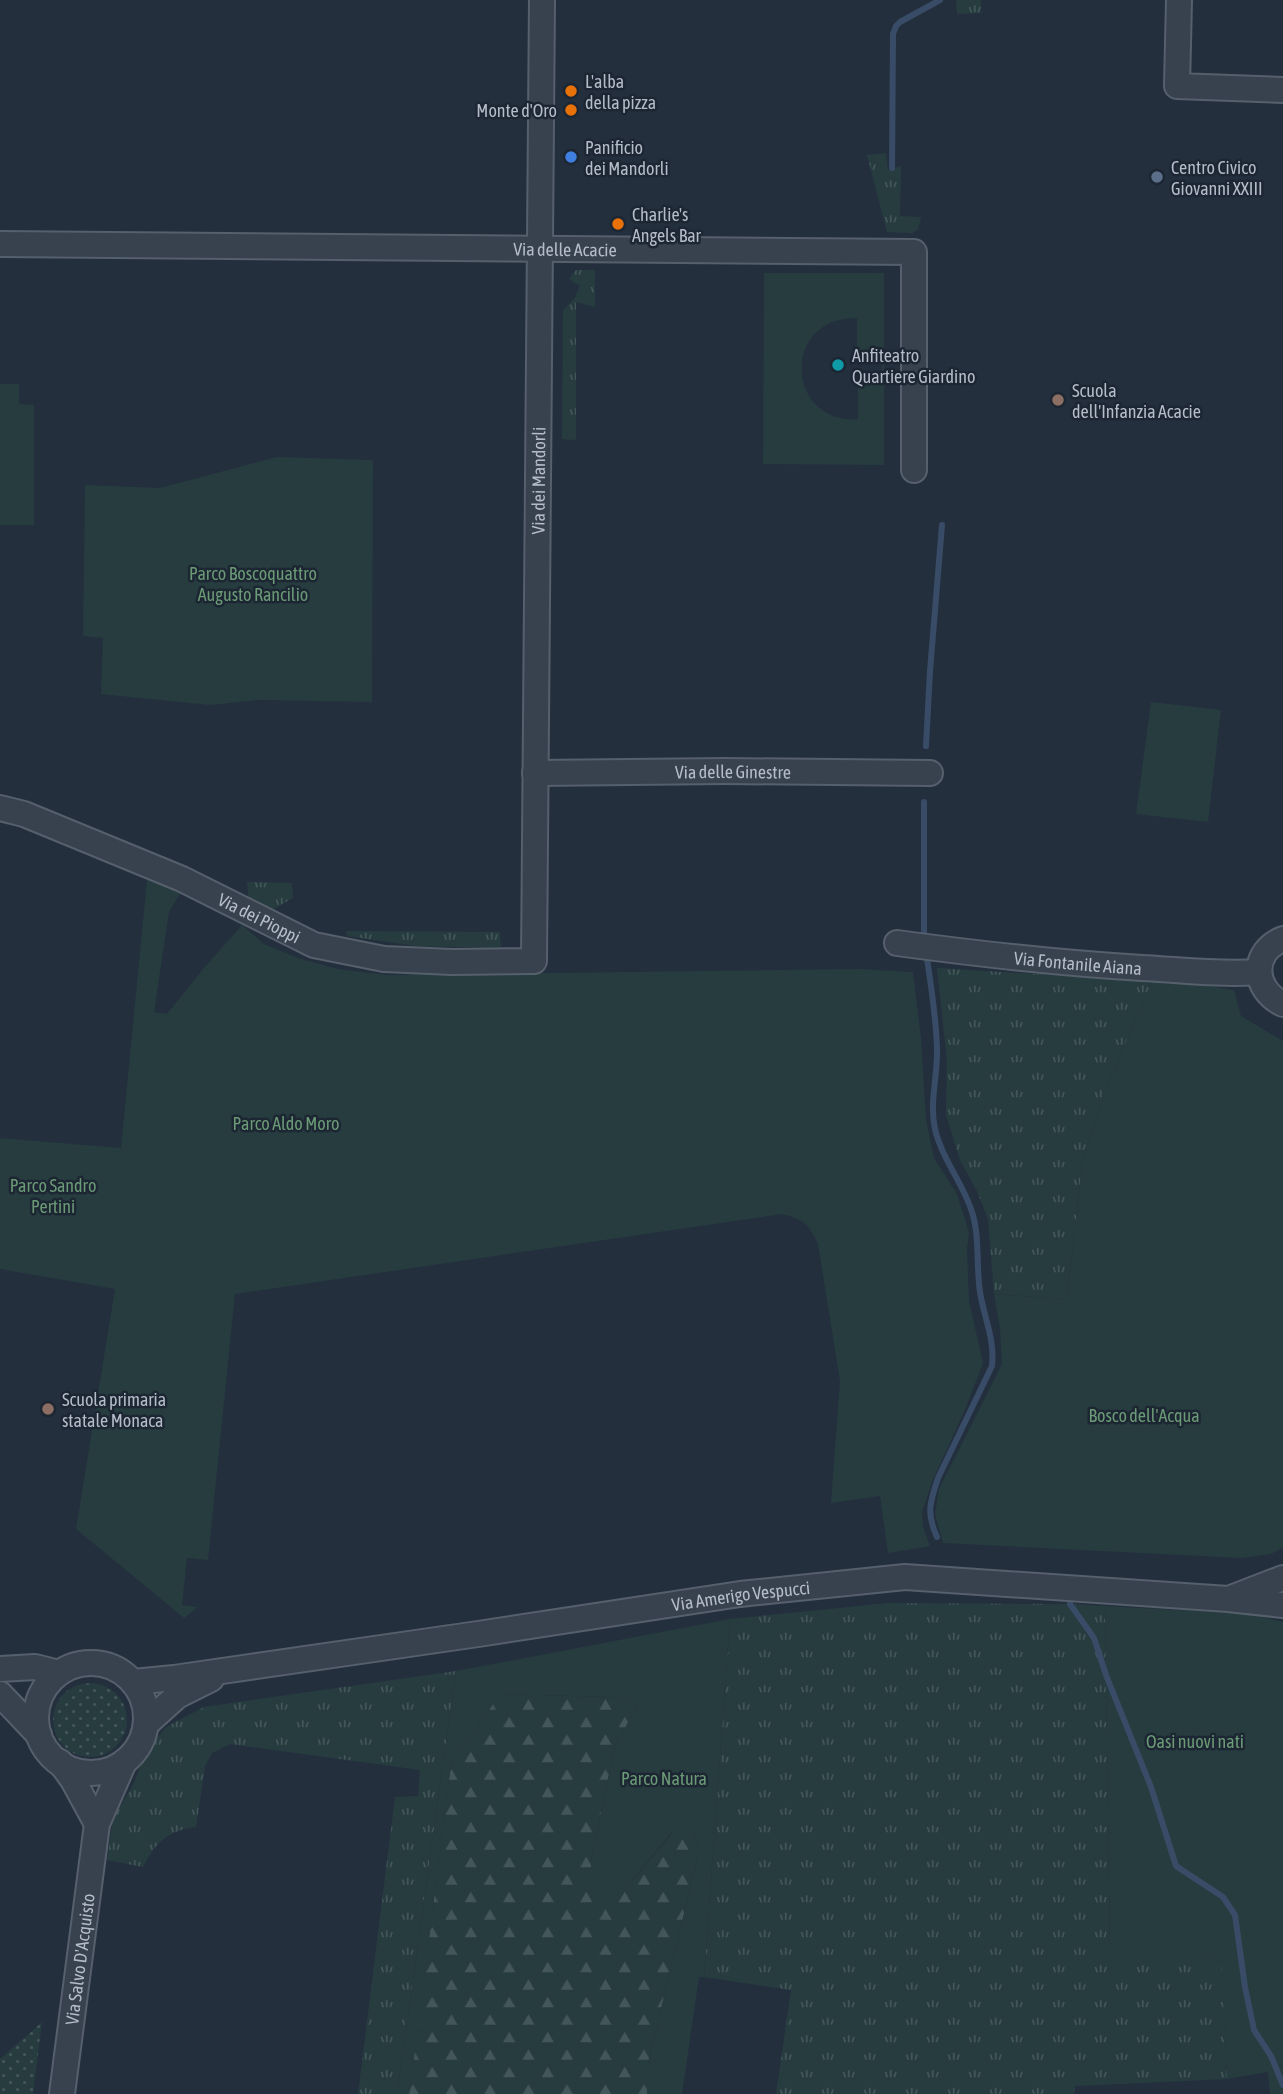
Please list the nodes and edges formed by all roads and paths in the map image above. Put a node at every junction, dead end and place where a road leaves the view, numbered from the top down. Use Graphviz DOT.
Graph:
graph roads {
  1 [pos="542,0"];
  2 [pos="1179,0"];
  3 [pos="1283,90"];
  4 [pos="0,244"];
  5 [pos="540,249"];
  6 [pos="914,470"];
  7 [pos="535,773"];
  8 [pos="930,773"];
  9 [pos="0,808"];
  10 [pos="1283,939"];
  11 [pos="897,943"];
  12 [pos="534,961"];
  13 [pos="1259,972"];
  14 [pos="1283,1004"];
  15 [pos="1283,1578"];
  16 [pos="1228,1599"];
  17 [pos="1283,1605"];
  18 [pos="256,1666"];
  19 [pos="0,1669"];
  20 [pos="59,1673"];
  21 [pos="133,1682"];
  22 [pos="0,1694"];
  23 [pos="146,1724"];
  24 [pos="39,1735"];
  25 [pos="60,1762"];
  26 [pos="124,1762"];
  27 [pos="97,1824"];
  28 [pos="62,2094"];
  1 -- 5 [label="street, Via dei Mandorli"];
  2 -- 3 [label="street"];
  4 -- 5 [label="street, Via delle Acacie"];
  5 -- 6 [label="street, Via delle Acacie"];
  5 -- 7 [label="street, Via dei Mandorli"];
  7 -- 8 [label="street, Via delle Ginestre"];
  7 -- 12 [label="street, Via dei Mandorli"];
  9 -- 12 [label="street, Via dei Pioppi"];
  10 -- 13 [label="street"];
  11 -- 13 [label="street, Via Fontanile Aiana"];
  13 -- 14 [label="street"];
  15 -- 16 [label="street"];
  16 -- 17 [label="street, Via Amerigo Vespucci"];
  16 -- 18 [label="street, Via Amerigo Vespucci"];
  18 -- 21 [label="street, Via Amerigo Vespucci"];
  18 -- 23 [label="street, Via Amerigo Vespucci"];
  19 -- 20 [label="street"];
  20 -- 21 [label="street"];
  20 -- 24 [label="street"];
  21 -- 23 [label="street"];
  22 -- 24 [label="street"];
  23 -- 26 [label="street, Via Amerigo Vespucci"];
  24 -- 25 [label="street"];
  25 -- 26 [label="street"];
  25 -- 27 [label="street"];
  26 -- 27 [label="street, Via Salvo D'Acquisto"];
  27 -- 28 [label="street, Via Salvo D'Acquisto"];
}
